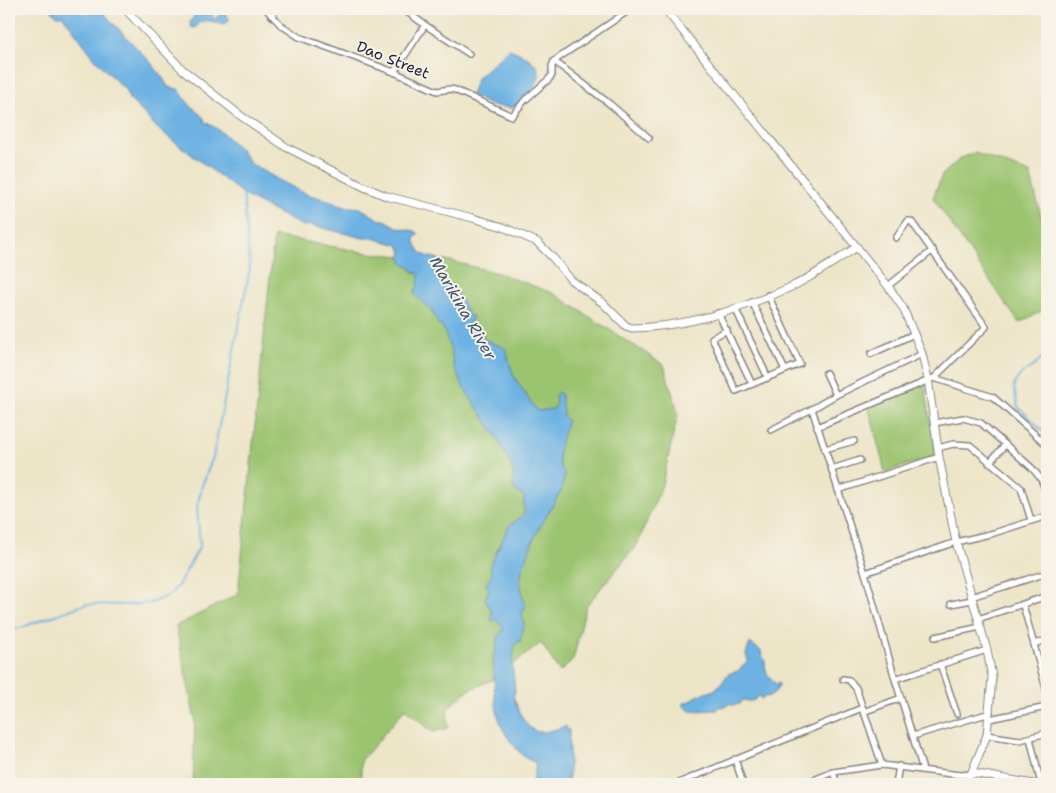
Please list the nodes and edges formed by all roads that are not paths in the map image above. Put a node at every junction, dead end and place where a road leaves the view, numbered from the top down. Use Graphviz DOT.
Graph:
graph roads {
  1 [pos="125,9"];
  2 [pos="266,9"];
  3 [pos="276,9"];
  4 [pos="403,9"];
  5 [pos="631,9"];
  6 [pos="666,9"];
  7 [pos="271,15"];
  8 [pos="425,25"];
  9 [pos="469,54"];
  10 [pos="553,64"];
  11 [pos="394,72"];
  12 [pos="649,138"];
  13 [pos="896,238"];
  14 [pos="857,247"];
  15 [pos="933,250"];
  16 [pos="888,286"];
  17 [pos="768,295"];
  18 [pos="752,302"];
  19 [pos="735,308"];
  20 [pos="718,313"];
  21 [pos="726,330"];
  22 [pos="914,334"];
  23 [pos="871,354"];
  24 [pos="922,354"];
  25 [pos="785,370"];
  26 [pos="826,373"];
  27 [pos="768,378"];
  28 [pos="931,378"];
  29 [pos="752,384"];
  30 [pos="836,395"];
  31 [pos="812,409"];
  32 [pos="934,423"];
  33 [pos="817,427"];
  34 [pos="771,430"];
  35 [pos="854,441"];
  36 [pos="1005,445"];
  37 [pos="1047,445"];
  38 [pos="824,448"];
  39 [pos="938,448"];
  40 [pos="939,457"];
  41 [pos="860,460"];
  42 [pos="989,463"];
  43 [pos="832,469"];
  44 [pos="838,490"];
  45 [pos="1047,494"];
  46 [pos="1047,516"];
  47 [pos="1031,520"];
  48 [pos="956,542"];
  49 [pos="1047,572"];
  50 [pos="865,573"];
  51 [pos="1047,596"];
  52 [pos="972,598"];
  53 [pos="951,604"];
  54 [pos="1023,605"];
  55 [pos="978,619"];
  56 [pos="980,627"];
  57 [pos="935,637"];
  58 [pos="1047,640"];
  59 [pos="1034,644"];
  60 [pos="987,650"];
  61 [pos="1047,661"];
  62 [pos="1040,662"];
  63 [pos="940,664"];
  64 [pos="843,679"];
  65 [pos="895,680"];
  66 [pos="1046,684"];
  67 [pos="1047,692"];
  68 [pos="901,698"];
  69 [pos="1047,707"];
  70 [pos="863,710"];
  71 [pos="956,714"];
  72 [pos="989,716"];
  73 [pos="1047,733"];
  74 [pos="987,735"];
  75 [pos="912,736"];
  76 [pos="1030,738"];
  77 [pos="735,759"];
  78 [pos="882,765"];
  79 [pos="899,766"];
  80 [pos="923,770"];
  81 [pos="833,772"];
  82 [pos="971,774"];
  83 [pos="1023,783"];
  84 [pos="676,784"];
  85 [pos="743,784"];
  86 [pos="804,784"];
  87 [pos="837,784"];
  88 [pos="896,784"];
  89 [pos="966,784"];
  90 [pos="1033,784"];
  91 [pos="1041,784"];
  1 -- 20 [label="street"];
  2 -- 7 [label="street, Dao Street"];
  3 -- 7 [label="street"];
  4 -- 8 [label="street"];
  5 -- 10 [label="street"];
  6 -- 14 [label="street"];
  7 -- 11 [label="street, Dao Street"];
  8 -- 9 [label="street"];
  8 -- 11 [label="street"];
  10 -- 11 [label="street, Dao Street"];
  10 -- 12 [label="street"];
  13 -- 15 [label="street"];
  14 -- 16 [label="street"];
  14 -- 17 [label="street"];
  15 -- 16 [label="street"];
  15 -- 28 [label="street"];
  16 -- 22 [label="street"];
  17 -- 18 [label="street"];
  17 -- 25 [label="street"];
  18 -- 19 [label="street"];
  18 -- 25 [label="street"];
  19 -- 20 [label="street"];
  19 -- 27 [label="street"];
  20 -- 21 [label="street"];
  21 -- 29 [label="street"];
  21 -- 29 [label="street"];
  22 -- 23 [label="street"];
  22 -- 24 [label="street"];
  24 -- 28 [label="street"];
  24 -- 30 [label="street"];
  25 -- 27 [label="street"];
  26 -- 30 [label="street"];
  27 -- 29 [label="street"];
  28 -- 32 [label="street"];
  28 -- 33 [label="street"];
  28 -- 37 [label="street"];
  30 -- 31 [label="street"];
  31 -- 33 [label="street"];
  31 -- 34 [label="street"];
  32 -- 36 [label="street"];
  32 -- 39 [label="street"];
  33 -- 38 [label="street"];
  35 -- 38 [label="street"];
  36 -- 42 [label="street"];
  36 -- 45 [label="street"];
  38 -- 43 [label="street"];
  39 -- 40 [label="street"];
  39 -- 42 [label="street"];
  40 -- 44 [label="street"];
  40 -- 48 [label="street"];
  41 -- 43 [label="street"];
  42 -- 47 [label="street"];
  43 -- 44 [label="street"];
  44 -- 50 [label="street"];
  46 -- 47 [label="street"];
  47 -- 48 [label="street"];
  48 -- 50 [label="street"];
  48 -- 52 [label="street"];
  49 -- 52 [label="street"];
  50 -- 65 [label="street"];
  51 -- 54 [label="street"];
  52 -- 53 [label="street"];
  52 -- 55 [label="street"];
  54 -- 55 [label="street"];
  54 -- 59 [label="street"];
  55 -- 56 [label="street"];
  56 -- 57 [label="street"];
  56 -- 60 [label="street"];
  58 -- 59 [label="street"];
  59 -- 62 [label="street"];
  60 -- 63 [label="street"];
  60 -- 72 [label="street"];
  61 -- 62 [label="street"];
  62 -- 66 [label="street"];
  63 -- 65 [label="street"];
  63 -- 71 [label="street"];
  64 -- 70 [label="street"];
  65 -- 68 [label="street"];
  66 -- 67 [label="street"];
  68 -- 70 [label="street"];
  68 -- 75 [label="street"];
  69 -- 72 [label="street"];
  70 -- 77 [label="street"];
  70 -- 78 [label="street"];
  72 -- 74 [label="street"];
  72 -- 75 [label="street"];
  73 -- 76 [label="street"];
  74 -- 76 [label="street"];
  74 -- 82 [label="street"];
  75 -- 80 [label="street"];
  76 -- 91 [label="street"];
  77 -- 84 [label="street"];
  77 -- 85 [label="street"];
  78 -- 79 [label="street"];
  78 -- 81 [label="street"];
  79 -- 80 [label="street"];
  79 -- 88 [label="street"];
  80 -- 82 [label="street"];
  81 -- 86 [label="street"];
  81 -- 87 [label="street"];
  82 -- 83 [label="street"];
  82 -- 89 [label="street"];
  83 -- 90 [label="street"];
}
